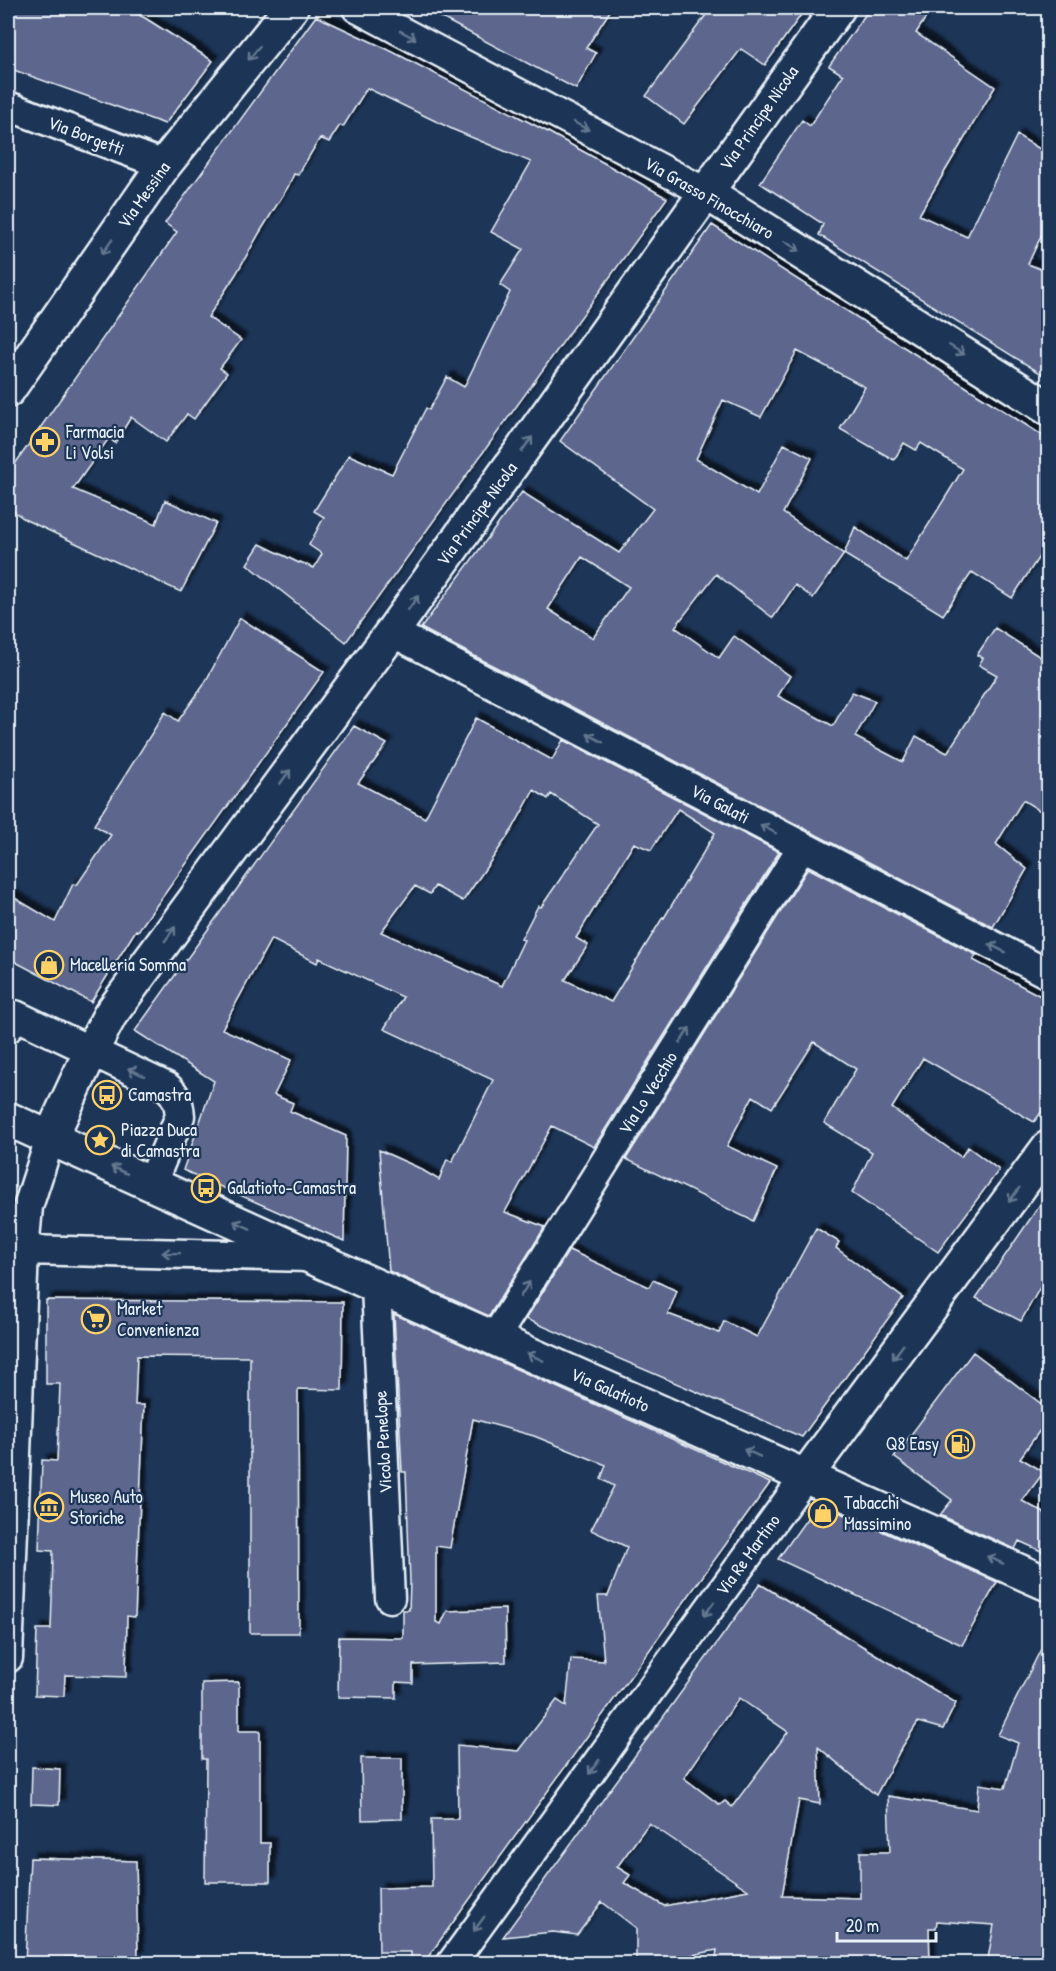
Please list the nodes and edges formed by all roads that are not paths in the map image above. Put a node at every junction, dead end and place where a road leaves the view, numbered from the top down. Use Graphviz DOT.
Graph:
graph roads {
  1 [pos="291,8"];
  2 [pos="357,8"];
  3 [pos="838,8"];
  4 [pos="8,106"];
  5 [pos="164,165"];
  6 [pos="707,193"];
  7 [pos="8,390"];
  8 [pos="1048,408"];
  9 [pos="392,632"];
  10 [pos="802,847"];
  11 [pos="1048,974"];
  12 [pos="8,1028"];
  13 [pos="91,1051"];
  14 [pos="8,1119"];
  15 [pos="50,1138"];
  16 [pos="1048,1148"];
  17 [pos="161,1190"];
  18 [pos="21,1221"];
  19 [pos="314,1257"];
  20 [pos="376,1286"];
  21 [pos="494,1339"];
  22 [pos="805,1477"];
  23 [pos="1048,1584"];
  24 [pos="390,1598"];
  25 [pos="8,1658"];
  26 [pos="451,1964"];
  1 -- 5 [label="main road, Via Messina, one-way"];
  2 -- 6 [label="street, Via Grasso Finocchiaro, one-way"];
  3 -- 6 [label="main road, Via Principe Nicola"];
  4 -- 5 [label="street, Via Borgetti"];
  5 -- 7 [label="main road, Via Messina, one-way"];
  6 -- 8 [label="main road, Via Grasso Finocchiaro, one-way"];
  9 -- 6 [label="main road, Via Principe Nicola, one-way"];
  10 -- 9 [label="street, Via Galati, one-way"];
  13 -- 9 [label="main road, Via Principe Nicola, one-way"];
  11 -- 10 [label="street, Via Galati, one-way"];
  21 -- 10 [label="street, Via Lo Vecchio, one-way"];
  12 -- 13 [label="street"];
  13 -- 15 [label="main road, Via Principe Nicola"];
  17 -- 13 [label="street, one-way"];
  14 -- 15 [label="main road, Via Galatioto"];
  17 -- 15 [label="main road, Via Galatioto, one-way"];
  15 -- 18 [label="street"];
  16 -- 22 [label="main road, Via Re Martino, one-way"];
  19 -- 17 [label="main road, Via Galatioto, one-way"];
  19 -- 18 [label="street, one-way"];
  18 -- 25 [label="street"];
  19 -- 20 [label="main road, Via Galatioto"];
  20 -- 21 [label="main road, Via Galatioto"];
  20 -- 24 [label="street, Vicolo Penelope"];
  22 -- 21 [label="main road, Via Galatioto, one-way"];
  23 -- 22 [label="main road, Via Galatioto, one-way"];
  22 -- 26 [label="street, Via Re Martino, one-way"];
}
